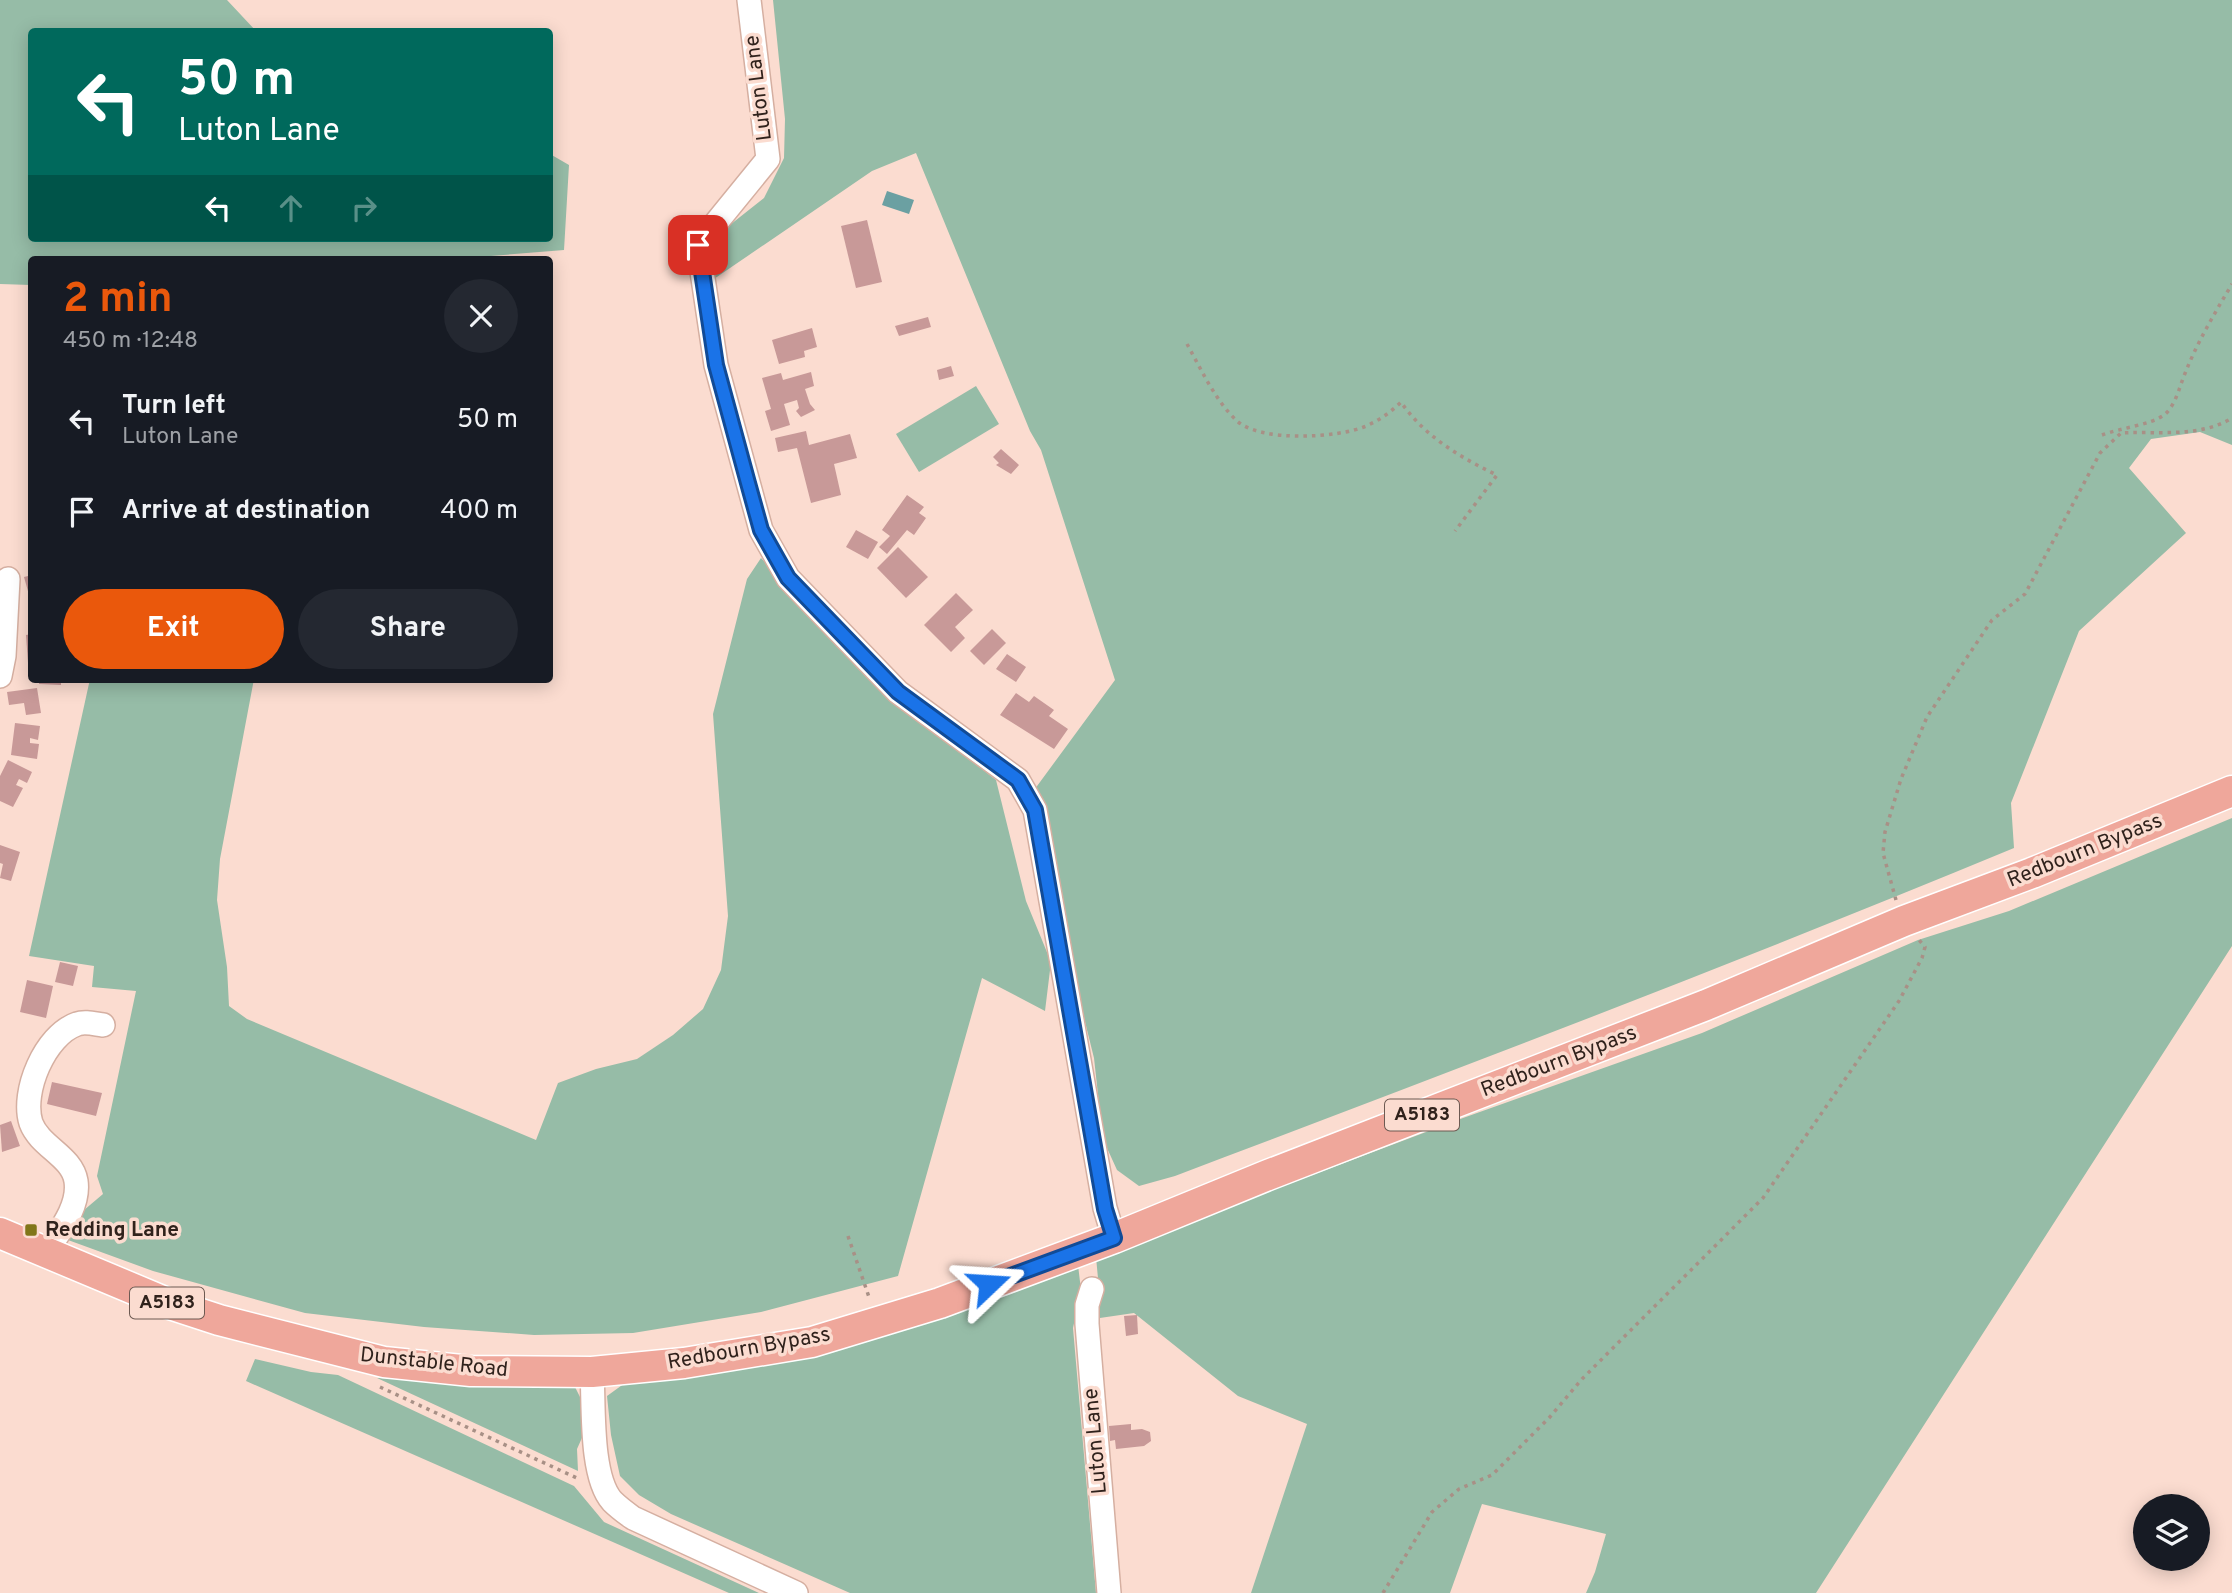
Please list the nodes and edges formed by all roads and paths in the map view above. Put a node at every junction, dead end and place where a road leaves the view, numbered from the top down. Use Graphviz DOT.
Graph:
graph roads {
  1 [pos="749,0"];
  2 [pos="2232,284"];
  3 [pos="1187,344"];
  4 [pos="2232,418"];
  5 [pos="2102,435"];
  6 [pos="1455,531"];
  7 [pos="8,579"];
  8 [pos="0,676"];
  9 [pos="2232,791"];
  10 [pos="1893,892"];
  11 [pos="1918,940"];
  12 [pos="103,1025"];
  13 [pos="0,1233"];
  14 [pos="848,1236"];
  15 [pos="1114,1238"];
  16 [pos="46,1254"];
  17 [pos="1092,1289"];
  18 [pos="877,1322"];
  19 [pos="592,1372"];
  20 [pos="370,1382"];
  21 [pos="602,1484"];
  22 [pos="796,1593"];
  23 [pos="1109,1593"];
  24 [pos="1383,1593"];
  1 -- 15 [label="street, Luton Lane"];
  2 -- 5 [label="path"];
  3 -- 6 [label="path"];
  4 -- 10 [label="path"];
  7 -- 8 [label="street"];
  9 -- 15 [label="main road, Redbourn Bypass / A5183"];
  11 -- 24 [label="path"];
  12 -- 16 [label="street"];
  13 -- 16 [label="main road, Dunstable Road / A5183"];
  14 -- 18 [label="path"];
  15 -- 18 [label="main road, Redbourn Bypass / A5183"];
  16 -- 19 [label="main road, Dunstable Road / A5183"];
  17 -- 23 [label="street, Luton Lane"];
  18 -- 19 [label="main road, Redbourn Bypass / A5183"];
  19 -- 21 [label="street"];
  20 -- 21 [label="path"];
  21 -- 22 [label="street"];
}
